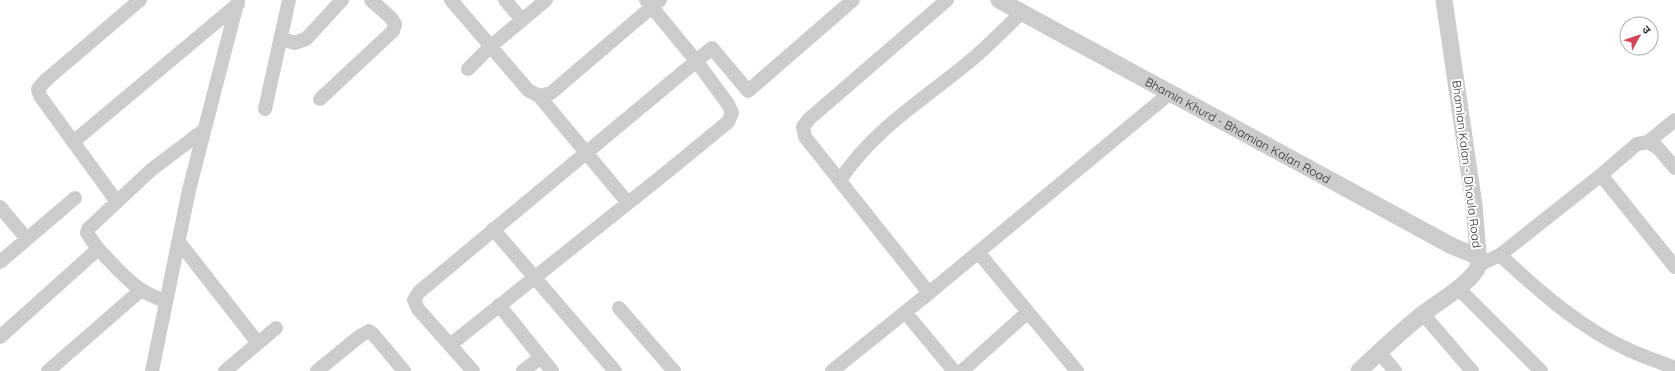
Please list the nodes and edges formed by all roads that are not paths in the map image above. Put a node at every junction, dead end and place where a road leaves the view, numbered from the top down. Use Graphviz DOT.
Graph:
graph roads {
  1 [pos="140,0"];
  2 [pos="289,0"];
  3 [pos="342,0"];
  4 [pos="371,0"];
  5 [pos="452,0"];
  6 [pos="506,0"];
  7 [pos="546,0"];
  8 [pos="853,0"];
  9 [pos="946,0"];
  10 [pos="999,0"];
  11 [pos="1444,0"];
  12 [pos="238,2"];
  13 [pos="653,2"];
  14 [pos="1022,12"];
  15 [pos="522,20"];
  16 [pos="281,38"];
  17 [pos="491,46"];
  18 [pos="697,62"];
  19 [pos="468,70"];
  20 [pos="1170,92"];
  21 [pos="539,96"];
  22 [pos="320,99"];
  23 [pos="265,109"];
  24 [pos="1675,120"];
  25 [pos="204,130"];
  26 [pos="73,142"];
  27 [pos="1648,142"];
  28 [pos="585,154"];
  29 [pos="1675,168"];
  30 [pos="1601,175"];
  31 [pos="840,180"];
  32 [pos="75,198"];
  33 [pos="117,202"];
  34 [pos="628,203"];
  35 [pos="0,207"];
  36 [pos="493,230"];
  37 [pos="27,239"];
  38 [pos="179,242"];
  39 [pos="98,249"];
  40 [pos="978,252"];
  41 [pos="1500,255"];
  42 [pos="1479,261"];
  43 [pos="0,262"];
  44 [pos="1675,267"];
  45 [pos="534,278"];
  46 [pos="1458,288"];
  47 [pos="140,290"];
  48 [pos="929,293"];
  49 [pos="166,301"];
  50 [pos="500,305"];
  51 [pos="619,308"];
  52 [pos="905,312"];
  53 [pos="1028,312"];
  54 [pos="1423,314"];
  55 [pos="276,328"];
  56 [pos="0,337"];
  57 [pos="258,344"];
  58 [pos="450,344"];
  59 [pos="1379,352"];
  60 [pos="541,357"];
  61 [pos="848,366"];
  62 [pos="1675,368"];
  63 [pos="48,371"];
  64 [pos="152,371"];
  65 [pos="225,371"];
  66 [pos="317,371"];
  67 [pos="404,371"];
  68 [pos="473,371"];
  69 [pos="523,371"];
  70 [pos="552,371"];
  71 [pos="615,371"];
  72 [pos="674,371"];
  73 [pos="832,371"];
  74 [pos="954,371"];
  75 [pos="962,371"];
  76 [pos="1077,371"];
  77 [pos="1359,371"];
  78 [pos="1395,371"];
  79 [pos="1472,371"];
  80 [pos="1541,371"];
  1 -- 26 [label="street"];
  2 -- 16 [label="street"];
  3 -- 16 [label="street"];
  4 -- 22 [label="street"];
  5 -- 17 [label="street"];
  6 -- 15 [label="street"];
  7 -- 15 [label="street"];
  8 -- 18 [label="street"];
  9 -- 31 [label="street"];
  10 -- 14 [label="street, Bhamin Khurd - Bhamian Kalan Road"];
  11 -- 42 [label="street, Bhamian Kalan - Dhoula Road"];
  12 -- 25 [label="street"];
  12 -- 26 [label="street"];
  13 -- 18 [label="street"];
  13 -- 21 [label="street"];
  14 -- 20 [label="street, Bhamin Khurd - Bhamian Kalan Road"];
  14 -- 31 [label="street"];
  15 -- 17 [label="street"];
  16 -- 23 [label="street"];
  17 -- 19 [label="street"];
  17 -- 21 [label="street"];
  18 -- 28 [label="street"];
  18 -- 34 [label="street"];
  20 -- 40 [label="street"];
  20 -- 42 [label="street, Bhamin Khurd - Bhamian Kalan Road"];
  21 -- 28 [label="street"];
  24 -- 27 [label="street"];
  25 -- 33 [label="street"];
  25 -- 38 [label="street"];
  26 -- 33 [label="street"];
  27 -- 29 [label="street"];
  27 -- 30 [label="street"];
  28 -- 34 [label="street"];
  28 -- 36 [label="street"];
  30 -- 41 [label="street"];
  30 -- 44 [label="street"];
  31 -- 48 [label="street"];
  32 -- 37 [label="street"];
  33 -- 39 [label="street"];
  34 -- 45 [label="street"];
  35 -- 37 [label="street"];
  36 -- 45 [label="street"];
  36 -- 58 [label="street"];
  37 -- 43 [label="street"];
  38 -- 49 [label="street"];
  38 -- 57 [label="street"];
  39 -- 47 [label="street"];
  39 -- 56 [label="street"];
  40 -- 48 [label="street"];
  40 -- 53 [label="street"];
  41 -- 42 [label="street"];
  41 -- 62 [label="street"];
  42 -- 46 [label="street, Bhamian Kalan - Dhoula Road"];
  45 -- 50 [label="street"];
  45 -- 71 [label="street"];
  46 -- 54 [label="street, Bhamian Kalan - Dhoula Road"];
  46 -- 80 [label="street"];
  47 -- 49 [label="street"];
  47 -- 63 [label="street"];
  48 -- 52 [label="street"];
  49 -- 64 [label="street"];
  50 -- 58 [label="street"];
  50 -- 60 [label="street"];
  51 -- 72 [label="street"];
  52 -- 61 [label="street"];
  52 -- 74 [label="street"];
  53 -- 75 [label="street"];
  53 -- 76 [label="street"];
  54 -- 59 [label="street, Bhamian Kalan - Dhoula Road"];
  54 -- 79 [label="street"];
  55 -- 57 [label="street"];
  57 -- 65 [label="street"];
  58 -- 68 [label="street"];
  59 -- 77 [label="street, Bhamian Kalan - Dhoula Road"];
  59 -- 78 [label="street"];
  60 -- 69 [label="street"];
  60 -- 70 [label="street"];
  61 -- 73 [label="street"];
  66 -- 67 [label="street"];
}
